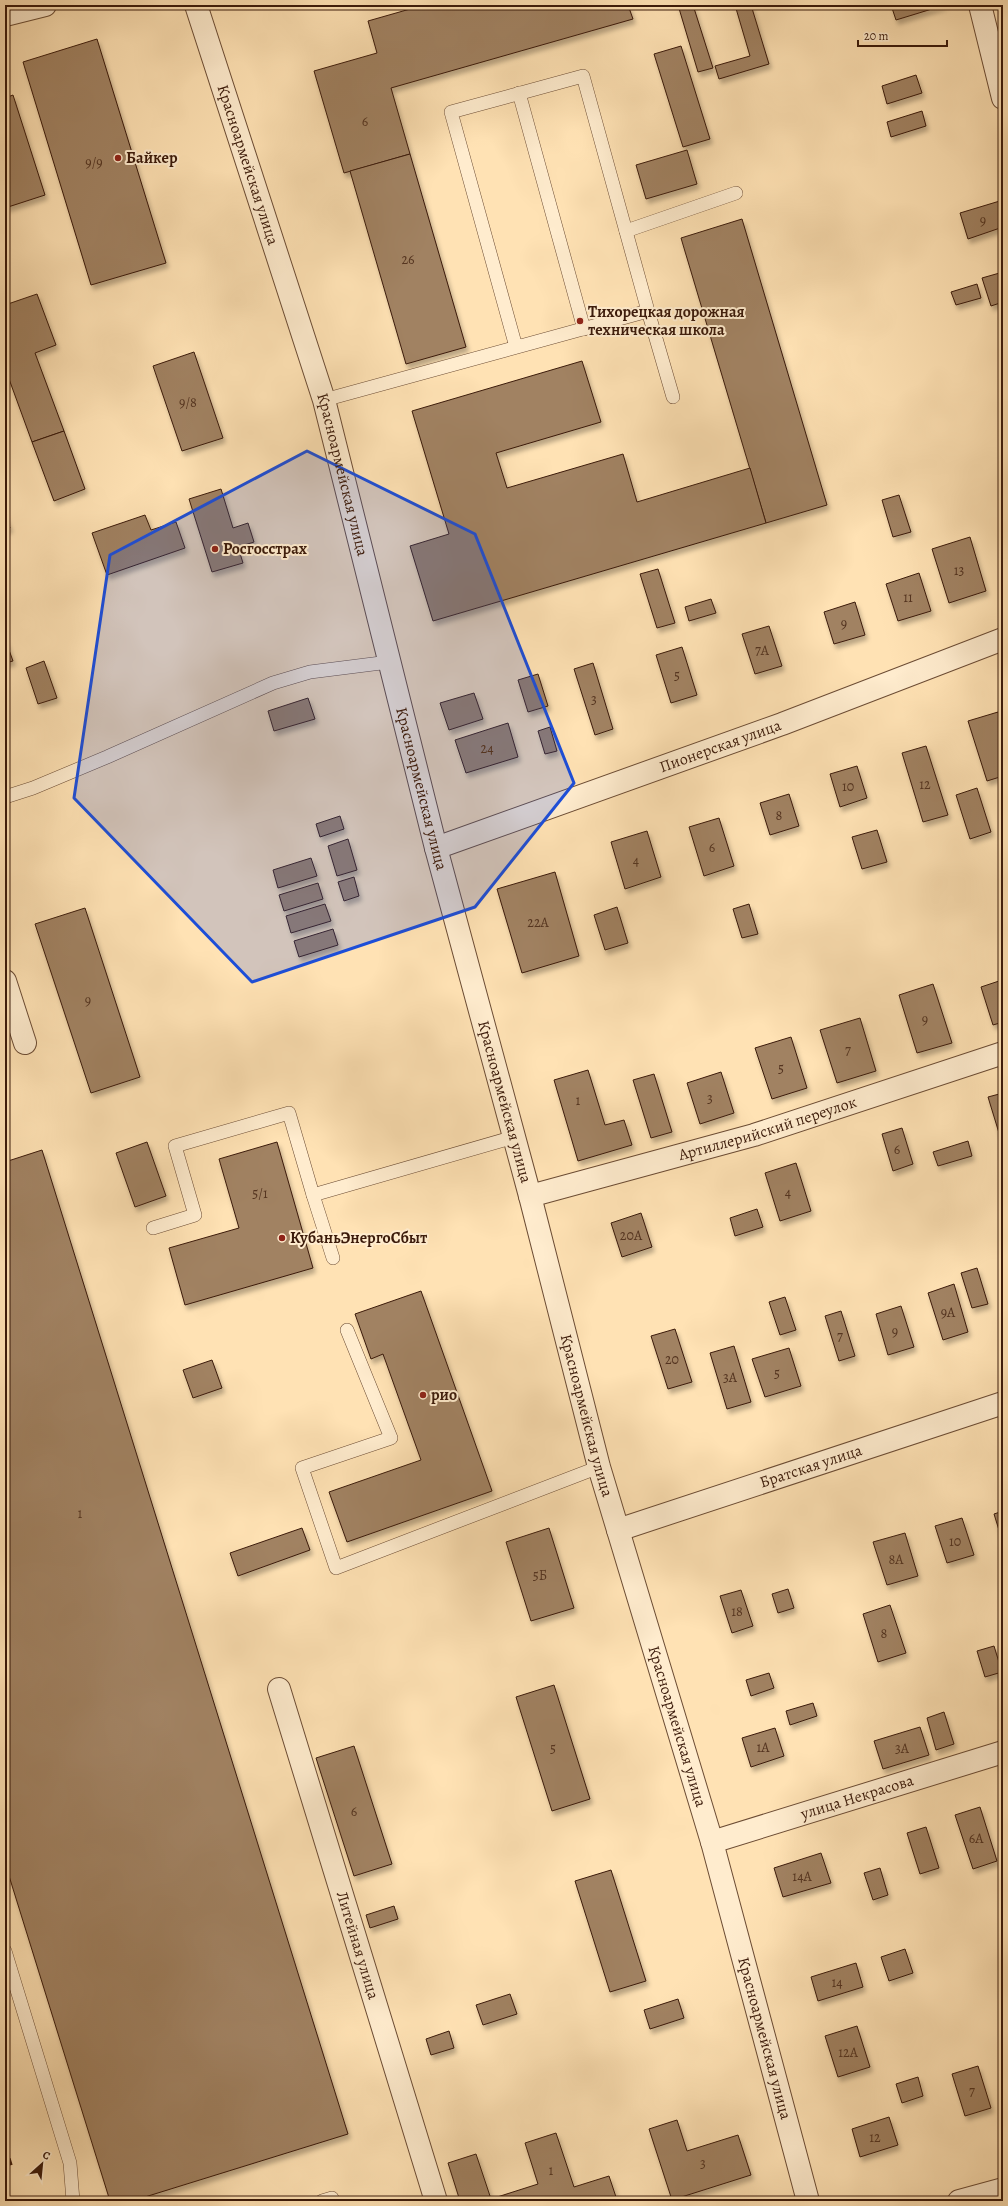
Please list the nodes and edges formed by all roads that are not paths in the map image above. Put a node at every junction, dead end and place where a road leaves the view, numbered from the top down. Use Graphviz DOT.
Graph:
graph roads {
  1 [pos="44,5"];
  2 [pos="196,5"];
  3 [pos="980,5"];
  4 [pos="5,15"];
  5 [pos="519,93"];
  6 [pos="1003,98"];
  7 [pos="736,193"];
  8 [pos="626,232"];
  9 [pos="648,311"];
  10 [pos="584,329"];
  11 [pos="516,347"];
  12 [pos="673,397"];
  13 [pos="324,400"];
  14 [pos="1003,639"];
  15 [pos="389,662"];
  16 [pos="5,797"];
  17 [pos="436,848"];
  18 [pos="5,981"];
  19 [pos="25,1043"];
  20 [pos="1003,1053"];
  21 [pos="514,1137"];
  22 [pos="312,1195"];
  23 [pos="530,1196"];
  24 [pos="153,1228"];
  25 [pos="333,1258"];
  26 [pos="347,1330"];
  27 [pos="1003,1403"];
  28 [pos="599,1467"];
  29 [pos="618,1530"];
  30 [pos="279,1689"];
  31 [pos="1003,1752"];
  32 [pos="712,1842"];
  33 [pos="5,1952"];
  34 [pos="1003,2189"];
  35 [pos="73,2201"];
  36 [pos="322,2201"];
  37 [pos="333,2201"];
  38 [pos="436,2201"];
  39 [pos="808,2201"];
  40 [pos="960,2201"];
  1 -- 4 [label="street"];
  2 -- 13 [label="street, Красноармейская улица"];
  3 -- 6 [label="street"];
  5 -- 8 [label="lane"];
  5 -- 10 [label="lane"];
  5 -- 11 [label="lane"];
  7 -- 8 [label="lane"];
  8 -- 9 [label="lane"];
  9 -- 10 [label="lane"];
  9 -- 12 [label="lane"];
  10 -- 11 [label="lane"];
  11 -- 13 [label="lane"];
  13 -- 15 [label="street, Красноармейская улица"];
  14 -- 17 [label="street, Пионерская улица"];
  15 -- 16 [label="lane"];
  15 -- 17 [label="street, Красноармейская улица"];
  17 -- 21 [label="street, Красноармейская улица"];
  18 -- 19 [label="street"];
  20 -- 23 [label="street, Артиллерийский переулок"];
  21 -- 22 [label="lane"];
  21 -- 23 [label="street, Красноармейская улица"];
  22 -- 24 [label="lane"];
  22 -- 25 [label="lane"];
  23 -- 28 [label="street, Красноармейская улица"];
  26 -- 28 [label="lane"];
  27 -- 29 [label="street, Братская улица"];
  28 -- 29 [label="street, Красноармейская улица"];
  29 -- 32 [label="street, Красноармейская улица"];
  30 -- 38 [label="street, Литейная улица"];
  31 -- 32 [label="street, улица Некрасова"];
  32 -- 39 [label="street, Красноармейская улица"];
  33 -- 35 [label="lane"];
  34 -- 40 [label="street"];
  36 -- 37 [label="lane"];
}
